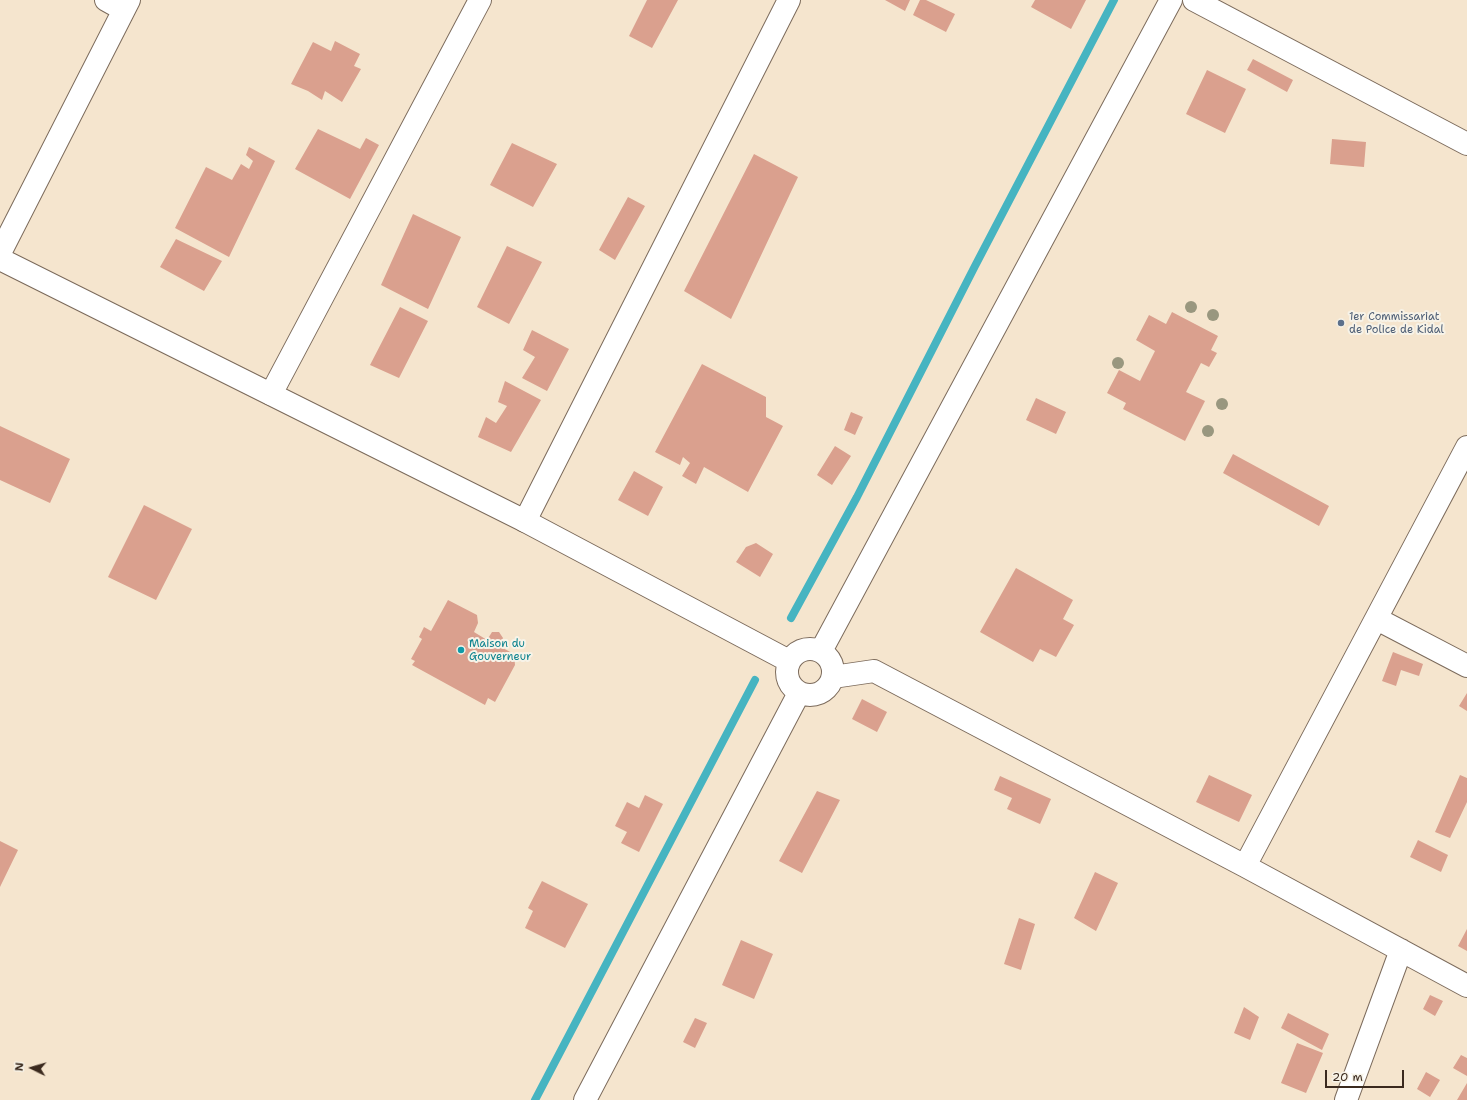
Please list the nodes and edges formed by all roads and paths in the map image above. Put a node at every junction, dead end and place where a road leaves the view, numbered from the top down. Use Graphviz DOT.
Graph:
graph roads {
  1 [pos="480,0"];
  2 [pos="789,0"];
  3 [pos="1171,0"];
  4 [pos="1194,0"];
  5 [pos="120,3"];
  6 [pos="1467,144"];
  7 [pos="0,253"];
  8 [pos="0,259"];
  9 [pos="270,394"];
  10 [pos="1467,447"];
  11 [pos="525,521"];
  12 [pos="1377,619"];
  13 [pos="821,651"];
  14 [pos="789,661"];
  15 [pos="1467,666"];
  16 [pos="833,677"];
  17 [pos="799,693"];
  18 [pos="1245,866"];
  19 [pos="1401,950"];
  20 [pos="1467,986"];
  21 [pos="586,1100"];
  22 [pos="1346,1100"];
  1 -- 9 [label="street"];
  2 -- 11 [label="street"];
  3 -- 13 [label="street"];
  4 -- 6 [label="street"];
  5 -- 7 [label="street"];
  8 -- 9 [label="street"];
  9 -- 11 [label="street"];
  10 -- 12 [label="street"];
  11 -- 14 [label="street"];
  12 -- 15 [label="street"];
  12 -- 18 [label="street"];
  13 -- 14 [label="street"];
  13 -- 16 [label="street"];
  14 -- 17 [label="street"];
  16 -- 17 [label="street"];
  16 -- 18 [label="street"];
  17 -- 21 [label="street"];
  18 -- 19 [label="street"];
  19 -- 20 [label="street"];
  19 -- 22 [label="street"];
}
